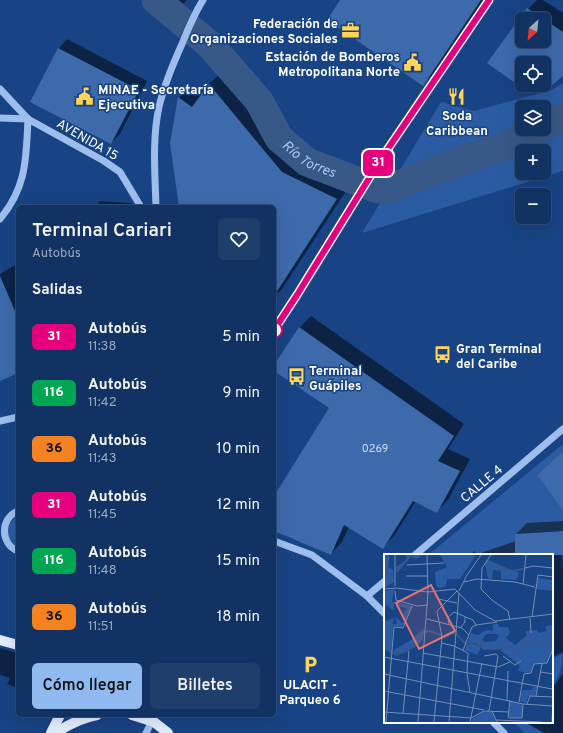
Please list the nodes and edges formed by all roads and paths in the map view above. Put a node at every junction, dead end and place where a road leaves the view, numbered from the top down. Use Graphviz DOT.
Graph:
graph roads {
  1 [pos="203,0"];
  2 [pos="489,0"];
  3 [pos="0,89"];
  4 [pos="0,118"];
  5 [pos="28,119"];
  6 [pos="140,205"];
  7 [pos="156,205"];
  8 [pos="0,219"];
  9 [pos="276,326"];
  10 [pos="16,417"];
  11 [pos="0,421"];
  12 [pos="563,430"];
  13 [pos="16,512"];
  14 [pos="2,522"];
  15 [pos="276,542"];
  16 [pos="16,551"];
  17 [pos="416,554"];
  18 [pos="384,582"];
  19 [pos="367,596"];
  20 [pos="384,613"];
  21 [pos="0,640"];
  22 [pos="16,644"];
  23 [pos="59,717"];
  24 [pos="87,717"];
  25 [pos="148,718"];
  26 [pos="494,723"];
  27 [pos="51,733"];
  28 [pos="56,733"];
  29 [pos="146,733"];
  30 [pos="168,733"];
  31 [pos="504,733"];
  1 -- 7 [label="street"];
  2 -- 9 [label="street"];
  3 -- 5 [label="street, AVENIDA 15"];
  4 -- 5 [label="street, AVENIDA 15"];
  5 -- 6 [label="street, AVENIDA 15"];
  5 -- 8 [label="street"];
  10 -- 11 [label="street"];
  12 -- 17 [label="street, CALLE 4"];
  13 -- 14 [label="street"];
  14 -- 16 [label="street"];
  15 -- 19 [label="street"];
  18 -- 19 [label="street"];
  19 -- 20 [label="street"];
  21 -- 22 [label="main road"];
  23 -- 27 [label="main road"];
  24 -- 28 [label="main road"];
  25 -- 29 [label="street"];
  25 -- 30 [label="main road"];
  26 -- 31 [label="street"];
}
